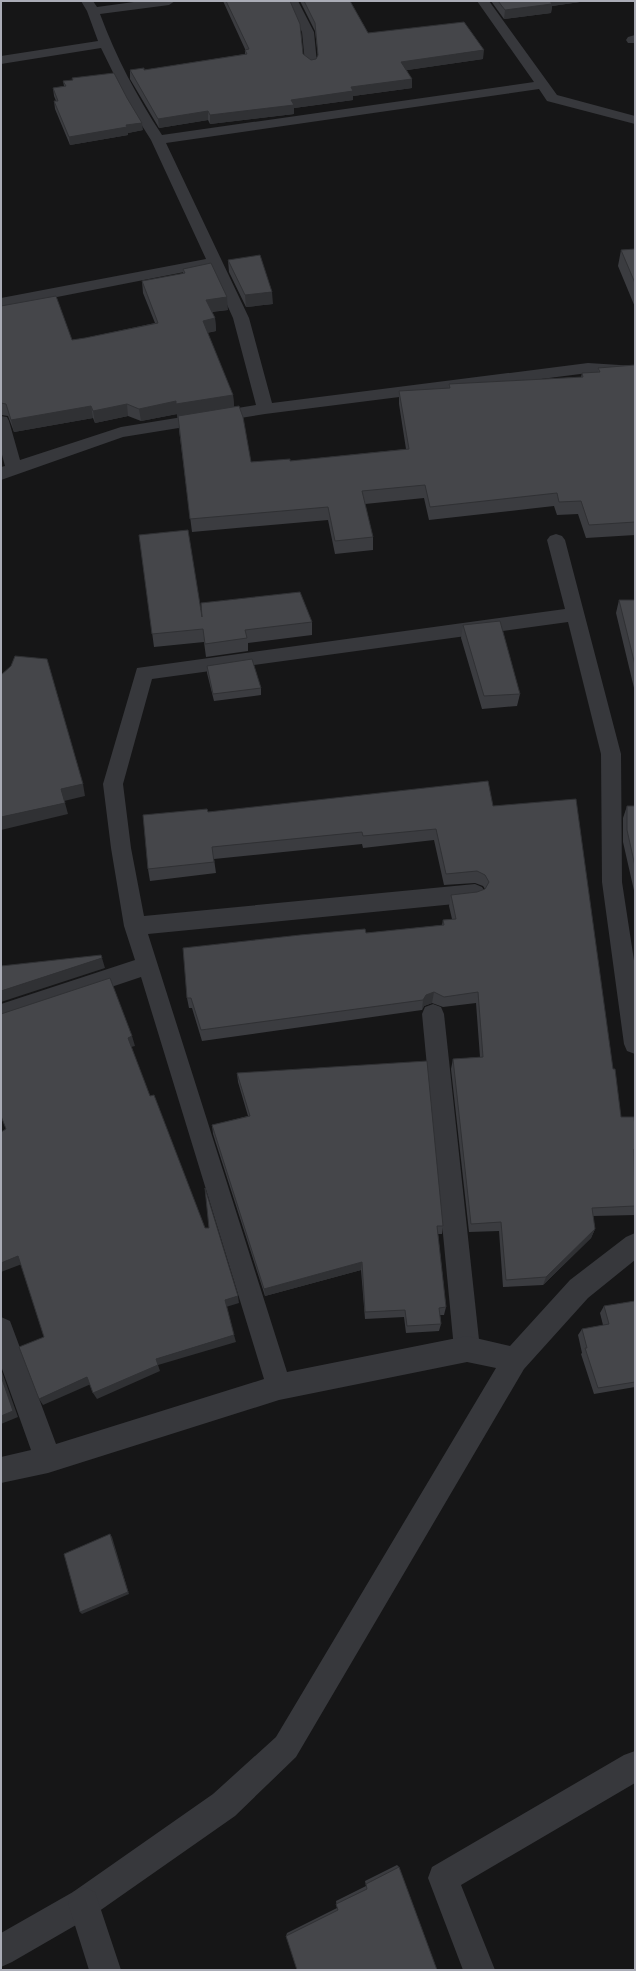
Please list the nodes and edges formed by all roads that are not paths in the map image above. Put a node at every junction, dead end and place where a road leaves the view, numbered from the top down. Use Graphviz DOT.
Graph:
graph roads {
  1 [pos="169,1"];
  2 [pos="292,1"];
  3 [pos="484,1"];
  4 [pos="90,6"];
  5 [pos="105,44"];
  6 [pos="1,60"];
  7 [pos="311,64"];
  8 [pos="542,85"];
  9 [pos="635,120"];
  10 [pos="158,140"];
  11 [pos="214,262"];
  12 [pos="1,303"];
  13 [pos="635,371"];
  14 [pos="265,409"];
  15 [pos="1,421"];
  16 [pos="8,471"];
  17 [pos="556,540"];
  18 [pos="575,614"];
  19 [pos="476,893"];
  20 [pos="135,926"];
  21 [pos="148,964"];
  22 [pos="1,1014"];
  23 [pos="433,1014"];
  24 [pos="635,1044"];
  25 [pos="635,1245"];
  26 [pos="1,1330"];
  27 [pos="467,1349"];
  28 [pos="515,1360"];
  29 [pos="279,1387"];
  30 [pos="48,1460"];
  31 [pos="1,1470"];
  32 [pos="635,1766"];
  33 [pos="84,1903"];
  34 [pos="1,1950"];
  35 [pos="105,1970"];
  36 [pos="479,1970"];
  1 -- 4 [label="street"];
  2 -- 7 [label="street"];
  3 -- 8 [label="street"];
  4 -- 5 [label="street"];
  5 -- 6 [label="street"];
  5 -- 10 [label="street"];
  8 -- 9 [label="street"];
  8 -- 10 [label="street"];
  10 -- 11 [label="street"];
  11 -- 12 [label="street"];
  11 -- 14 [label="street"];
  13 -- 14 [label="street"];
  14 -- 16 [label="street"];
  15 -- 16 [label="street"];
  17 -- 18 [label="street"];
  18 -- 20 [label="street"];
  18 -- 24 [label="street"];
  19 -- 20 [label="street"];
  20 -- 21 [label="street"];
  21 -- 22 [label="street"];
  21 -- 29 [label="street"];
  23 -- 27 [label="street"];
  25 -- 28 [label="street"];
  26 -- 30 [label="street"];
  27 -- 28 [label="street"];
  27 -- 29 [label="street"];
  28 -- 33 [label="street"];
  29 -- 30 [label="street"];
  30 -- 31 [label="street"];
  32 -- 36 [label="street"];
  33 -- 34 [label="street"];
  33 -- 35 [label="street"];
}
